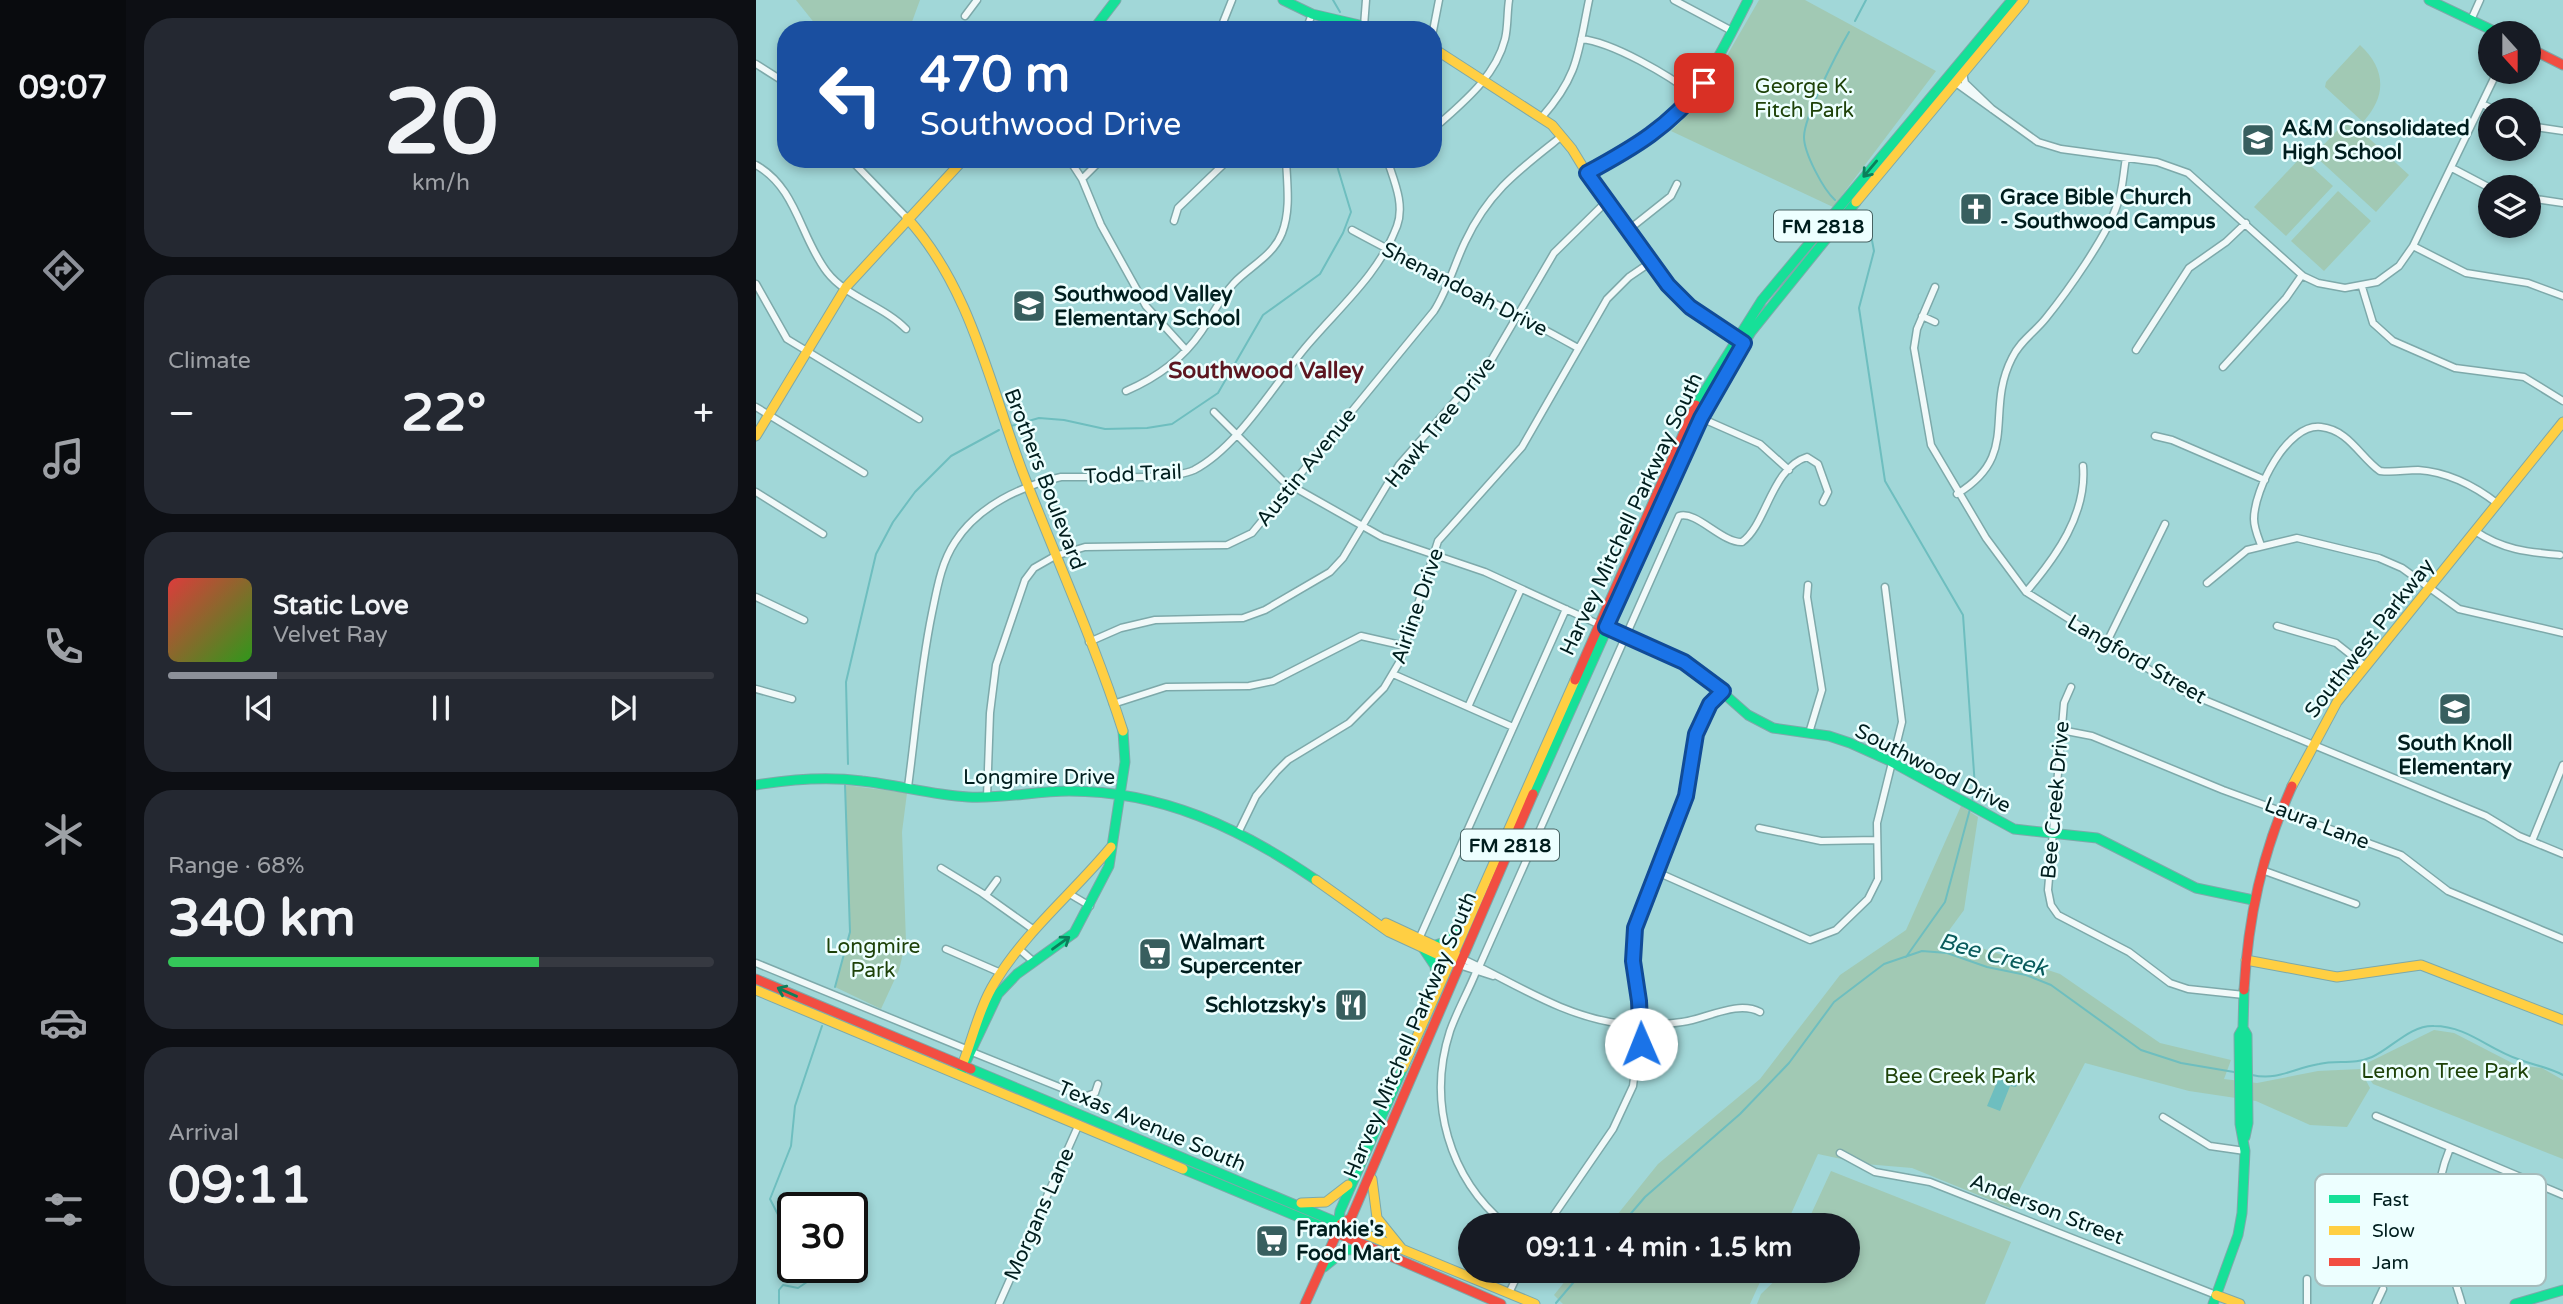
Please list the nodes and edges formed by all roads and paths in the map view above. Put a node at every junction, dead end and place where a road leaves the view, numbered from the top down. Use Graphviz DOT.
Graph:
graph roads {
  1 [pos="977,0"];
  2 [pos="1116,0"];
  3 [pos="1232,0"];
  4 [pos="1283,0"];
  5 [pos="1366,0"];
  6 [pos="1438,0"];
  7 [pos="1509,0"];
  8 [pos="1589,0"];
  9 [pos="1674,0"];
  10 [pos="1748,0"];
  11 [pos="2012,0"];
  12 [pos="2024,0"];
  13 [pos="2429,0"];
  14 [pos="2480,0"];
  15 [pos="1312,14"];
  16 [pos="965,16"];
  17 [pos="2471,20"];
  18 [pos="1100,21"];
  19 [pos="1224,21"];
  20 [pos="1309,21"];
  21 [pos="1342,21"];
  22 [pos="1364,21"];
  23 [pos="1434,21"];
  24 [pos="2478,23"];
  25 [pos="1732,31"];
  26 [pos="1581,39"];
  27 [pos="1442,53"];
  28 [pos="2541,54"];
  29 [pos="756,64"];
  30 [pos="2563,65"];
  31 [pos="1959,70"];
  32 [pos="777,77"];
  33 [pos="1485,78"];
  34 [pos="1955,82"];
  35 [pos="1694,95"];
  36 [pos="1993,110"];
  37 [pos="2478,113"];
  38 [pos="1542,117"];
  39 [pos="1442,121"];
  40 [pos="2541,128"];
  41 [pos="2563,131"];
  42 [pos="1562,136"];
  43 [pos="2126,158"];
  44 [pos="756,164"];
  45 [pos="859,168"];
  46 [pos="955,168"];
  47 [pos="1075,168"];
  48 [pos="1093,168"];
  49 [pos="1220,168"];
  50 [pos="1286,168"];
  51 [pos="1390,168"];
  52 [pos="2452,168"];
  53 [pos="1587,173"];
  54 [pos="1082,178"];
  55 [pos="2478,181"];
  56 [pos="1677,184"];
  57 [pos="2541,200"];
  58 [pos="1605,203"];
  59 [pos="2563,203"];
  60 [pos="907,218"];
  61 [pos="1174,221"];
  62 [pos="2246,223"];
  63 [pos="1352,230"];
  64 [pos="1627,231"];
  65 [pos="2413,246"];
  66 [pos="1384,248"];
  67 [pos="1651,262"];
  68 [pos="2302,275"];
  69 [pos="1449,282"];
  70 [pos="756,284"];
  71 [pos="2362,286"];
  72 [pos="846,287"];
  73 [pos="1935,287"];
  74 [pos="2563,296"];
  75 [pos="1518,314"];
  76 [pos="1922,316"];
  77 [pos="1935,322"];
  78 [pos="906,329"];
  79 [pos="1740,340"];
  80 [pos="1578,348"];
  81 [pos="1186,350"];
  82 [pos="2136,350"];
  83 [pos="807,353"];
  84 [pos="2223,367"];
  85 [pos="1126,391"];
  86 [pos="2563,401"];
  87 [pos="756,407"];
  88 [pos="1214,412"];
  89 [pos="770,415"];
  90 [pos="1701,418"];
  91 [pos="919,419"];
  92 [pos="2563,422"];
  93 [pos="1236,433"];
  94 [pos="756,436"];
  95 [pos="2155,436"];
  96 [pos="2083,466"];
  97 [pos="1789,470"];
  98 [pos="864,473"];
  99 [pos="2265,480"];
  100 [pos="1029,486"];
  101 [pos="1293,486"];
  102 [pos="756,492"];
  103 [pos="1957,494"];
  104 [pos="1824,502"];
  105 [pos="2498,504"];
  106 [pos="2165,524"];
  107 [pos="1362,526"];
  108 [pos="2475,531"];
  109 [pos="823,534"];
  110 [pos="2262,545"];
  111 [pos="2560,555"];
  112 [pos="1055,556"];
  113 [pos="1434,556"];
  114 [pos="2207,583"];
  115 [pos="1808,585"];
  116 [pos="2430,586"];
  117 [pos="1885,587"];
  118 [pos="1521,589"];
  119 [pos="2026,592"];
  120 [pos="756,597"];
  121 [pos="1566,609"];
  122 [pos="804,620"];
  123 [pos="1602,625"];
  124 [pos="2277,626"];
  125 [pos="2563,633"];
  126 [pos="1626,636"];
  127 [pos="1089,642"];
  128 [pos="2106,644"];
  129 [pos="1405,646"];
  130 [pos="2365,666"];
  131 [pos="1393,674"];
  132 [pos="2071,687"];
  133 [pos="756,689"];
  134 [pos="1723,691"];
  135 [pos="792,699"];
  136 [pos="1113,704"];
  137 [pos="1468,707"];
  138 [pos="1513,727"];
  139 [pos="2061,730"];
  140 [pos="1809,733"];
  141 [pos="2311,744"];
  142 [pos="1891,761"];
  143 [pos="2563,765"];
  144 [pos="756,785"];
  145 [pos="908,786"];
  146 [pos="1120,794"];
  147 [pos="986,797"];
  148 [pos="2283,812"];
  149 [pos="1759,828"];
  150 [pos="1239,831"];
  151 [pos="2052,834"];
  152 [pos="1877,840"];
  153 [pos="2532,841"];
  154 [pos="1112,845"];
  155 [pos="2563,854"];
  156 [pos="941,868"];
  157 [pos="2262,870"];
  158 [pos="1657,872"];
  159 [pos="997,880"];
  160 [pos="1068,893"];
  161 [pos="986,895"];
  162 [pos="2253,900"];
  163 [pos="2356,904"];
  164 [pos="1090,906"];
  165 [pos="1468,917"];
  166 [pos="1034,930"];
  167 [pos="2563,939"];
  168 [pos="1425,944"];
  169 [pos="1019,949"];
  170 [pos="946,950"];
  171 [pos="1455,960"];
  172 [pos="2246,960"];
  173 [pos="1034,962"];
  174 [pos="756,963"];
  175 [pos="1478,969"];
  176 [pos="1001,973"];
  177 [pos="756,979"];
  178 [pos="756,990"];
  179 [pos="1436,993"];
  180 [pos="2244,995"];
  181 [pos="1760,1012"];
  182 [pos="2563,1020"];
  183 [pos="1641,1024"];
  184 [pos="969,1051"];
  185 [pos="961,1070"];
  186 [pos="1098,1084"];
  187 [pos="2376,1116"];
  188 [pos="2163,1117"];
  189 [pos="1079,1124"];
  190 [pos="2450,1148"];
  191 [pos="2245,1152"];
  192 [pos="1840,1153"];
  193 [pos="1373,1167"];
  194 [pos="1356,1174"];
  195 [pos="2441,1174"];
  196 [pos="2513,1174"];
  197 [pos="2546,1188"];
  198 [pos="2563,1195"];
  199 [pos="1286,1201"];
  200 [pos="1493,1213"];
  201 [pos="1555,1213"];
  202 [pos="1339,1228"];
  203 [pos="1402,1249"];
  204 [pos="1374,1250"];
  205 [pos="1321,1269"];
  206 [pos="2307,1279"];
  207 [pos="1514,1283"];
  208 [pos="2457,1286"];
  209 [pos="2383,1289"];
  210 [pos="1468,1290"];
  211 [pos="2563,1290"];
  212 [pos="1509,1293"];
  213 [pos="2215,1299"];
  214 [pos="999,1304"];
  215 [pos="1305,1304"];
  216 [pos="1501,1304"];
  217 [pos="1511,1304"];
  218 [pos="1521,1304"];
  219 [pos="1535,1304"];
  220 [pos="2240,1304"];
  221 [pos="2307,1304"];
  222 [pos="2376,1304"];
  223 [pos="2462,1304"];
  224 [pos="2515,1304"];
  1 -- 16 [label="street"];
  2 -- 18 [label="main road"];
  3 -- 19 [label="street"];
  4 -- 15 [label="main road"];
  5 -- 22 [label="street"];
  6 -- 23 [label="street"];
  7 -- 33 [label="street"];
  8 -- 26 [label="street"];
  9 -- 25 [label="street"];
  10 -- 25 [label="main road"];
  11 -- 31 [label="main road, Harvey Mitchell Parkway South / FM 2818"];
  12 -- 31 [label="main road, Harvey Mitchell Parkway South / FM 2818"];
  13 -- 17 [label="main road"];
  14 -- 17 [label="street"];
  15 -- 20 [label="street"];
  15 -- 21 [label="main road"];
  17 -- 24 [label="main road"];
  25 -- 35 [label="main road"];
  26 -- 35 [label="street"];
  26 -- 38 [label="street"];
  27 -- 33 [label="main road"];
  28 -- 30 [label="main road"];
  29 -- 32 [label="street"];
  31 -- 34 [label="main road"];
  31 -- 36 [label="street"];
  31 -- 79 [label="main road, Harvey Mitchell Parkway South / FM 2818, one-way"];
  33 -- 38 [label="main road"];
  33 -- 39 [label="street"];
  34 -- 36 [label="street"];
  34 -- 79 [label="main road, Harvey Mitchell Parkway South / FM 2818"];
  35 -- 53 [label="main road"];
  36 -- 43 [label="street"];
  37 -- 52 [label="street"];
  38 -- 42 [label="main road"];
  40 -- 41 [label="street"];
  42 -- 53 [label="main road"];
  42 -- 69 [label="street, Austin Avenue"];
  43 -- 62 [label="street"];
  43 -- 103 [label="street"];
  44 -- 72 [label="street"];
  45 -- 60 [label="street, Brothers Boulevard"];
  46 -- 60 [label="main road"];
  47 -- 54 [label="street"];
  48 -- 54 [label="street"];
  49 -- 61 [label="street"];
  50 -- 81 [label="street"];
  51 -- 66 [label="street, Todd Trail"];
  52 -- 55 [label="street"];
  52 -- 65 [label="street"];
  53 -- 58 [label="main road"];
  54 -- 81 [label="street"];
  56 -- 64 [label="street"];
  57 -- 59 [label="street"];
  58 -- 64 [label="main road"];
  58 -- 75 [label="street, Hawk Tree Drive"];
  60 -- 72 [label="main road"];
  60 -- 100 [label="main road, Brothers Boulevard"];
  62 -- 68 [label="street"];
  62 -- 82 [label="street"];
  63 -- 66 [label="street, Shenandoah Drive"];
  64 -- 67 [label="main road"];
  65 -- 71 [label="street"];
  65 -- 74 [label="street"];
  66 -- 69 [label="street, Shenandoah Drive"];
  66 -- 93 [label="street, Todd Trail"];
  67 -- 79 [label="main road"];
  67 -- 80 [label="street, Airline Drive"];
  68 -- 71 [label="street"];
  68 -- 84 [label="street"];
  69 -- 75 [label="street, Shenandoah Drive"];
  69 -- 101 [label="street, Austin Avenue"];
  70 -- 83 [label="street"];
  71 -- 86 [label="street"];
  72 -- 78 [label="street"];
  72 -- 83 [label="main road"];
  73 -- 76 [label="street, Langford Street"];
  75 -- 80 [label="street, Shenandoah Drive"];
  75 -- 107 [label="street, Hawk Tree Drive"];
  76 -- 77 [label="street"];
  76 -- 103 [label="street, Langford Street"];
  79 -- 90 [label="main road, Harvey Mitchell Parkway South / FM 2818"];
  79 -- 123 [label="main road, Harvey Mitchell Parkway South / FM 2818"];
  80 -- 113 [label="street, Airline Drive"];
  81 -- 85 [label="street"];
  83 -- 89 [label="main road"];
  83 -- 91 [label="street"];
  87 -- 89 [label="street"];
  88 -- 93 [label="street, Southwood Drive"];
  89 -- 94 [label="main road"];
  89 -- 98 [label="street"];
  90 -- 97 [label="street"];
  90 -- 123 [label="main road, Harvey Mitchell Parkway South / FM 2818"];
  92 -- 105 [label="main road, Southwest Parkway"];
  93 -- 100 [label="street, Todd Trail"];
  93 -- 101 [label="street, Southwood Drive"];
  95 -- 99 [label="street"];
  96 -- 119 [label="street"];
  97 -- 104 [label="street"];
  97 -- 126 [label="street"];
  99 -- 105 [label="street"];
  99 -- 110 [label="street"];
  100 -- 112 [label="main road, Brothers Boulevard"];
  100 -- 145 [label="street, Todd Trail"];
  101 -- 107 [label="street, Southwood Drive"];
  101 -- 112 [label="street, Austin Avenue"];
  102 -- 109 [label="street"];
  103 -- 119 [label="street, Langford Street"];
  105 -- 108 [label="main road, Southwest Parkway"];
  106 -- 128 [label="street"];
  107 -- 113 [label="street, Southwood Drive"];
  107 -- 127 [label="street, Hawk Tree Drive"];
  108 -- 111 [label="street"];
  108 -- 116 [label="main road, Southwest Parkway"];
  110 -- 114 [label="street"];
  110 -- 116 [label="street"];
  112 -- 127 [label="main road, Brothers Boulevard"];
  112 -- 147 [label="street, Austin Avenue"];
  113 -- 118 [label="street, Southwood Drive"];
  113 -- 129 [label="street, Airline Drive"];
  115 -- 140 [label="street"];
  116 -- 125 [label="street"];
  116 -- 130 [label="main road, Southwest Parkway"];
  117 -- 142 [label="street"];
  118 -- 121 [label="street, Southwood Drive"];
  118 -- 137 [label="street"];
  119 -- 128 [label="street, Langford Street"];
  120 -- 122 [label="street"];
  121 -- 123 [label="street, Southwood Drive"];
  121 -- 138 [label="street"];
  123 -- 126 [label="main road, Southwood Drive"];
  123 -- 165 [label="main road, Harvey Mitchell Parkway South / FM 2818"];
  123 -- 171 [label="main road, Harvey Mitchell Parkway South / FM 2818"];
  124 -- 130 [label="street"];
  126 -- 134 [label="main road, Southwood Drive"];
  126 -- 175 [label="street"];
  127 -- 136 [label="main road, Brothers Boulevard"];
  128 -- 141 [label="street, Langford Street"];
  129 -- 131 [label="street, Airline Drive"];
  129 -- 136 [label="street"];
  130 -- 141 [label="main road, Southwest Parkway"];
  131 -- 137 [label="street"];
  131 -- 150 [label="street, Airline Drive"];
  132 -- 139 [label="street, Bee Creek Drive"];
  133 -- 135 [label="street"];
  134 -- 140 [label="main road, Southwood Drive"];
  134 -- 158 [label="street"];
  136 -- 146 [label="main road, Brothers Boulevard"];
  137 -- 138 [label="street"];
  138 -- 168 [label="street"];
  139 -- 148 [label="street, Laura Lane"];
  139 -- 151 [label="street, Bee Creek Drive"];
  140 -- 142 [label="main road, Southwood Drive"];
  141 -- 148 [label="main road, Southwest Parkway"];
  141 -- 153 [label="street, Langford Street"];
  142 -- 151 [label="main road, Southwood Drive"];
  142 -- 152 [label="street"];
  143 -- 153 [label="street"];
  144 -- 145 [label="main road, Longmire Drive"];
  145 -- 147 [label="main road, Longmire Drive"];
  146 -- 147 [label="main road, Longmire Drive"];
  146 -- 150 [label="main road, Longmire Drive"];
  146 -- 154 [label="main road, Brothers Boulevard"];
  148 -- 157 [label="main road, Southwest Parkway"];
  148 -- 167 [label="street, Laura Lane"];
  149 -- 152 [label="street"];
  150 -- 168 [label="main road, Longmire Drive"];
  151 -- 162 [label="main road, Southwood Drive"];
  151 -- 180 [label="street, Bee Creek Drive"];
  152 -- 158 [label="street"];
  153 -- 155 [label="street, Langford Street"];
  154 -- 160 [label="main road, Brothers Boulevard"];
  154 -- 164 [label="main road, Brothers Boulevard"];
  156 -- 161 [label="street"];
  157 -- 162 [label="main road, Southwest Parkway"];
  157 -- 163 [label="street"];
  158 -- 183 [label="street"];
  159 -- 161 [label="street"];
  160 -- 164 [label="street"];
  160 -- 166 [label="main road, Brothers Boulevard"];
  161 -- 166 [label="street"];
  162 -- 172 [label="main road, Southwest Parkway"];
  173 -- 164 [label="main road, Brothers Boulevard, one-way"];
  165 -- 168 [label="main road"];
  165 -- 171 [label="main road, Harvey Mitchell Parkway South / FM 2818"];
  166 -- 169 [label="main road, Brothers Boulevard"];
  168 -- 171 [label="main road, Longmire Drive"];
  168 -- 179 [label="main road"];
  169 -- 173 [label="street"];
  169 -- 176 [label="main road, Brothers Boulevard"];
  170 -- 176 [label="street"];
  171 -- 175 [label="street, Longmire Drive"];
  171 -- 179 [label="main road, Harvey Mitchell Parkway South / FM 2818"];
  171 -- 193 [label="main road, Harvey Mitchell Parkway South / FM 2818"];
  172 -- 180 [label="main road, Southwest Parkway"];
  172 -- 182 [label="main road"];
  173 -- 184 [label="main road, Brothers Boulevard"];
  174 -- 184 [label="street, Texas Avenue South"];
  175 -- 183 [label="street, Longmire Drive"];
  175 -- 200 [label="street"];
  176 -- 184 [label="main road, Brothers Boulevard"];
  185 -- 177 [label="main road, Texas Avenue South, one-way"];
  178 -- 185 [label="main road, Texas Avenue South"];
  179 -- 194 [label="main road, Harvey Mitchell Parkway South / FM 2818"];
  180 -- 191 [label="main road, Southwest Parkway"];
  181 -- 183 [label="street, Longmire Drive"];
  183 -- 201 [label="street"];
  184 -- 185 [label="main road, Brothers Boulevard"];
  184 -- 186 [label="street, Texas Avenue South"];
  185 -- 189 [label="main road, Texas Avenue South"];
  185 -- 199 [label="main road, Texas Avenue South"];
  187 -- 190 [label="street"];
  188 -- 191 [label="street"];
  189 -- 202 [label="main road, Texas Avenue South"];
  189 -- 214 [label="street, Morgans Lane"];
  190 -- 195 [label="street"];
  190 -- 196 [label="street"];
  191 -- 213 [label="main road, Southwest Parkway"];
  192 -- 213 [label="street, Anderson Street"];
  193 -- 202 [label="main road, Harvey Mitchell Parkway South / FM 2818"];
  193 -- 203 [label="main road"];
  194 -- 199 [label="main road"];
  194 -- 202 [label="main road, Harvey Mitchell Parkway South / FM 2818"];
  197 -- 198 [label="street"];
  199 -- 202 [label="main road, Texas Avenue South"];
  202 -- 203 [label="main road, Texas Avenue South"];
  202 -- 204 [label="main road, Texas Avenue South"];
  202 -- 205 [label="main road, Harvey Mitchell Parkway South / FM 2818"];
  203 -- 212 [label="main road, Texas Avenue South"];
  204 -- 205 [label="main road"];
  204 -- 210 [label="main road, Texas Avenue South"];
  205 -- 215 [label="main road, Harvey Mitchell Parkway South / FM 2818"];
  206 -- 221 [label="street"];
  207 -- 212 [label="street"];
  208 -- 223 [label="street"];
  209 -- 222 [label="street"];
  210 -- 212 [label="main road"];
  210 -- 216 [label="main road, Texas Avenue South"];
  211 -- 224 [label="main road"];
  212 -- 219 [label="main road, Texas Avenue South"];
  213 -- 220 [label="main road, Anderson Street"];
  217 -- 218 [label="main road"];
}
